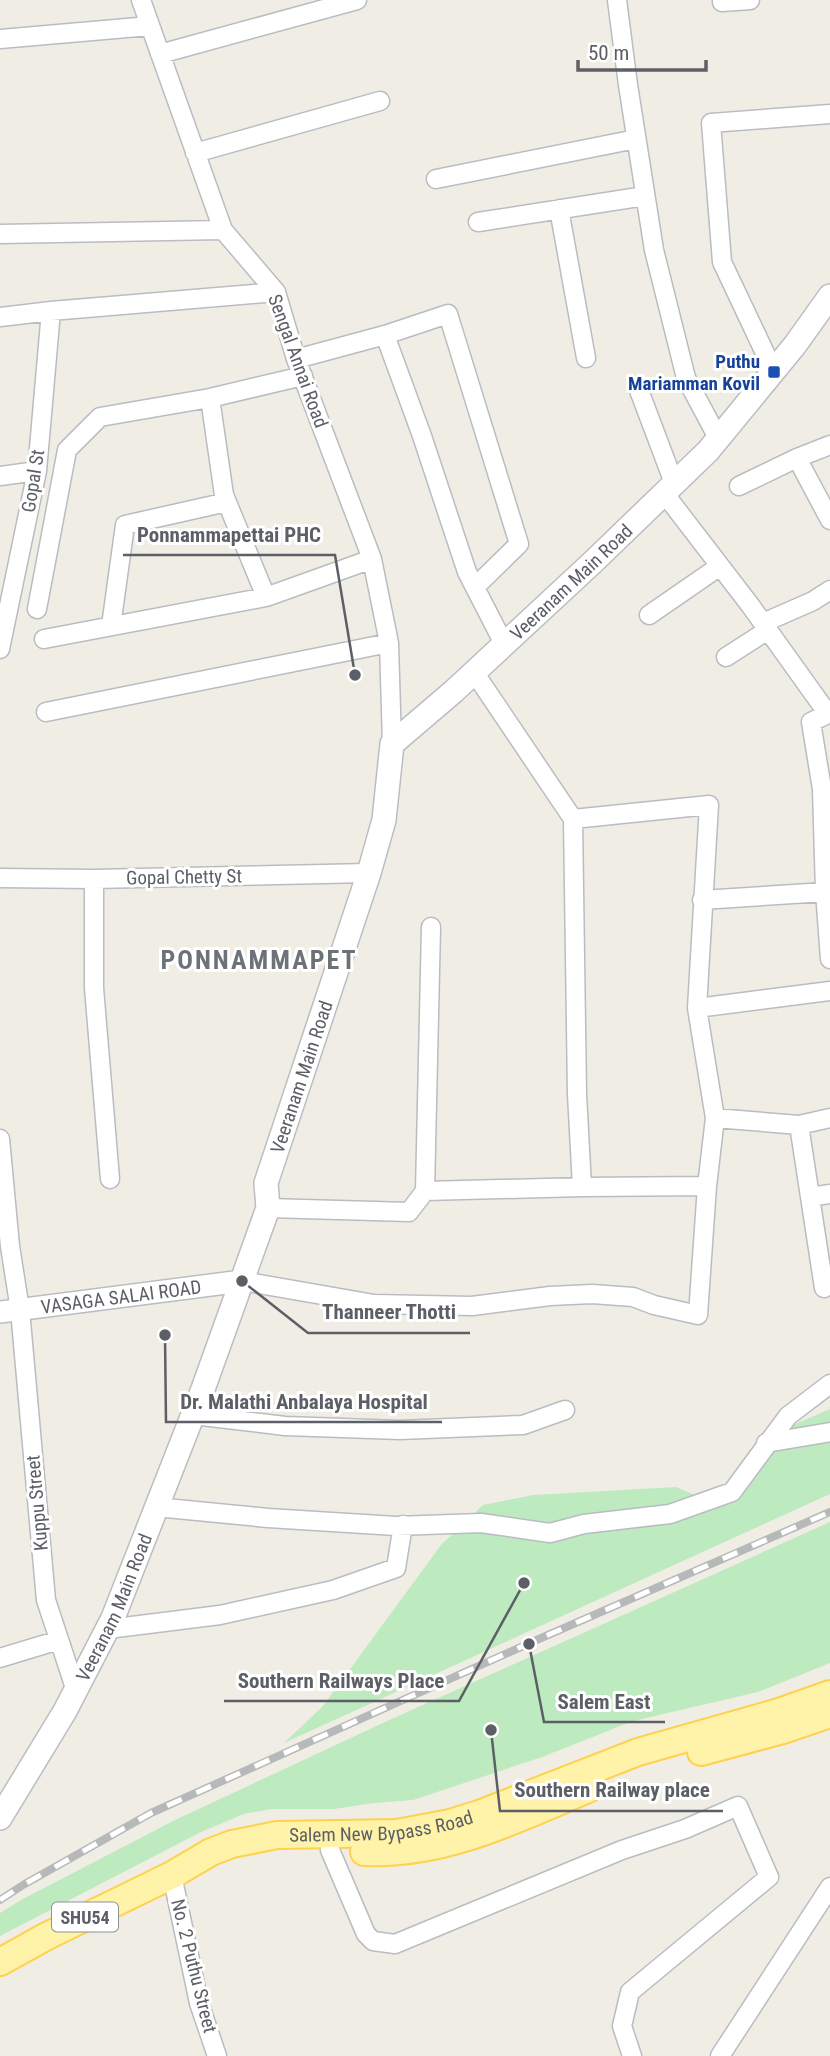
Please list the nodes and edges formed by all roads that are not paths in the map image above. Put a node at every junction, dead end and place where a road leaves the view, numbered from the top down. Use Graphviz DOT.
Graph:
graph roads {
  1 [pos="141,0"];
  2 [pos="357,0"];
  3 [pos="617,0"];
  4 [pos="750,0"];
  5 [pos="722,2"];
  6 [pos="150,26"];
  7 [pos="0,39"];
  8 [pos="160,54"];
  9 [pos="380,102"];
  10 [pos="830,114"];
  11 [pos="636,139"];
  12 [pos="195,153"];
  13 [pos="436,179"];
  14 [pos="645,196"];
  15 [pos="559,209"];
  16 [pos="478,222"];
  17 [pos="223,230"];
  18 [pos="0,234"];
  19 [pos="276,292"];
  20 [pos="827,305"];
  21 [pos="51,311"];
  22 [pos="0,317"];
  23 [pos="385,335"];
  24 [pos="586,358"];
  25 [pos="300,368"];
  26 [pos="774,372"];
  27 [pos="637,385"];
  28 [pos="211,398"];
  29 [pos="718,438"];
  30 [pos="830,445"];
  31 [pos="797,458"];
  32 [pos="37,471"];
  33 [pos="0,476"];
  34 [pos="739,486"];
  35 [pos="669,488"];
  36 [pos="227,502"];
  37 [pos="830,520"];
  38 [pos="372,559"];
  39 [pos="720,566"];
  40 [pos="475,587"];
  41 [pos="830,590"];
  42 [pos="266,597"];
  43 [pos="37,609"];
  44 [pos="649,615"];
  45 [pos="111,626"];
  46 [pos="765,627"];
  47 [pos="44,639"];
  48 [pos="388,643"];
  49 [pos="504,644"];
  50 [pos="0,649"];
  51 [pos="726,657"];
  52 [pos="474,672"];
  53 [pos="46,712"];
  54 [pos="829,713"];
  55 [pos="392,744"];
  56 [pos="573,819"];
  57 [pos="369,873"];
  58 [pos="0,878"];
  59 [pos="94,879"];
  60 [pos="825,892"];
  61 [pos="702,900"];
  62 [pos="431,927"];
  63 [pos="830,959"];
  64 [pos="830,992"];
  65 [pos="697,1008"];
  66 [pos="715,1118"];
  67 [pos="830,1118"];
  68 [pos="799,1125"];
  69 [pos="0,1139"];
  70 [pos="110,1179"];
  71 [pos="707,1186"];
  72 [pos="582,1187"];
  73 [pos="425,1191"];
  74 [pos="830,1194"];
  75 [pos="810,1197"];
  76 [pos="268,1208"];
  77 [pos="242,1280"];
  78 [pos="824,1288"];
  79 [pos="10,1311"];
  80 [pos="830,1384"];
  81 [pos="565,1410"];
  82 [pos="192,1415"];
  83 [pos="830,1432"];
  84 [pos="766,1443"];
  85 [pos="156,1507"];
  86 [pos="403,1525"];
  87 [pos="108,1629"];
  88 [pos="59,1640"];
  89 [pos="0,1658"];
  90 [pos="76,1691"];
  91 [pos="830,1694"];
  92 [pos="830,1714"];
  93 [pos="0,1818"];
  94 [pos="330,1850"];
  95 [pos="172,1875"];
  96 [pos="830,1887"];
  97 [pos="0,1962"];
  98 [pos="216,2056"];
  99 [pos="632,2056"];
  100 [pos="720,2056"];
  1 -- 6 [label="street, Sengal Annai Road"];
  2 -- 8 [label="street"];
  3 -- 11 [label="street"];
  4 -- 5 [label="street"];
  6 -- 7 [label="street"];
  6 -- 8 [label="street, Sengal Annai Road"];
  8 -- 12 [label="street, Sengal Annai Road"];
  9 -- 12 [label="street"];
  10 -- 26 [label="street"];
  11 -- 13 [label="street"];
  11 -- 14 [label="street"];
  12 -- 17 [label="street, Sengal Annai Road"];
  14 -- 15 [label="street"];
  14 -- 29 [label="street"];
  15 -- 16 [label="street"];
  15 -- 24 [label="street"];
  17 -- 18 [label="street"];
  17 -- 19 [label="street, Sengal Annai Road"];
  19 -- 21 [label="street"];
  19 -- 25 [label="street, Sengal Annai Road"];
  20 -- 26 [label="main road, Veeranam Main Road"];
  21 -- 22 [label="street"];
  21 -- 32 [label="street, Gopal St"];
  23 -- 25 [label="street"];
  23 -- 40 [label="street"];
  23 -- 40 [label="street"];
  25 -- 28 [label="street"];
  25 -- 38 [label="street, Sengal Annai Road"];
  26 -- 29 [label="main road, Veeranam Main Road"];
  27 -- 35 [label="street"];
  28 -- 36 [label="street"];
  28 -- 43 [label="street"];
  29 -- 35 [label="main road, Veeranam Main Road"];
  30 -- 31 [label="street"];
  31 -- 34 [label="street"];
  31 -- 37 [label="street"];
  32 -- 33 [label="street"];
  32 -- 50 [label="street, Gopal St"];
  35 -- 39 [label="street"];
  35 -- 49 [label="main road, Veeranam Main Road"];
  36 -- 42 [label="street"];
  36 -- 45 [label="street"];
  38 -- 42 [label="street"];
  38 -- 48 [label="street, Sengal Annai Road"];
  39 -- 44 [label="street"];
  39 -- 46 [label="street"];
  40 -- 49 [label="street"];
  41 -- 46 [label="street"];
  42 -- 45 [label="street"];
  45 -- 47 [label="street"];
  46 -- 51 [label="street"];
  46 -- 54 [label="street"];
  48 -- 53 [label="street"];
  48 -- 55 [label="street, Sengal Annai Road"];
  49 -- 52 [label="main road, Veeranam Main Road"];
  52 -- 55 [label="main road, Veeranam Main Road"];
  52 -- 56 [label="street"];
  54 -- 60 [label="street"];
  55 -- 57 [label="main road, Veeranam Main Road"];
  56 -- 61 [label="street"];
  56 -- 72 [label="street"];
  57 -- 59 [label="street, Gopal Chetty St"];
  57 -- 76 [label="main road, Veeranam Main Road"];
  58 -- 59 [label="street, Gopal Chetty St"];
  59 -- 70 [label="street"];
  60 -- 61 [label="street"];
  60 -- 63 [label="street"];
  61 -- 65 [label="street"];
  62 -- 73 [label="street"];
  64 -- 65 [label="street"];
  65 -- 66 [label="street"];
  66 -- 68 [label="street"];
  66 -- 71 [label="street"];
  67 -- 68 [label="street"];
  68 -- 75 [label="street"];
  69 -- 79 [label="street, Kuppu Street"];
  71 -- 72 [label="street"];
  71 -- 77 [label="street"];
  72 -- 73 [label="street"];
  73 -- 76 [label="street"];
  74 -- 75 [label="street"];
  75 -- 78 [label="street"];
  76 -- 77 [label="main road, Veeranam Main Road"];
  77 -- 79 [label="street, VASAGA SALAI ROAD"];
  77 -- 82 [label="main road, Veeranam Main Road"];
  79 -- 88 [label="street, Kuppu Street"];
  80 -- 84 [label="street"];
  81 -- 82 [label="street"];
  82 -- 85 [label="main road, Veeranam Main Road"];
  83 -- 84 [label="street"];
  84 -- 86 [label="street"];
  85 -- 86 [label="street"];
  85 -- 87 [label="main road, Veeranam Main Road"];
  86 -- 87 [label="street"];
  87 -- 90 [label="main road, Veeranam Main Road"];
  88 -- 89 [label="street"];
  88 -- 90 [label="street, Kuppu Street"];
  90 -- 93 [label="main road, Veeranam Main Road"];
  91 -- 95 [label="main road, Salem New Bypass Road / SHU54"];
  92 -- 94 [label="main road, Salem New Bypass Road / SHU54"];
  94 -- 95 [label="main road, Salem New Bypass Road / SHU54"];
  94 -- 99 [label="street"];
  95 -- 97 [label="main road, Salem New Bypass Road / SHU54"];
  95 -- 98 [label="street, No. 2 Puthu Street"];
  96 -- 100 [label="street"];
}
